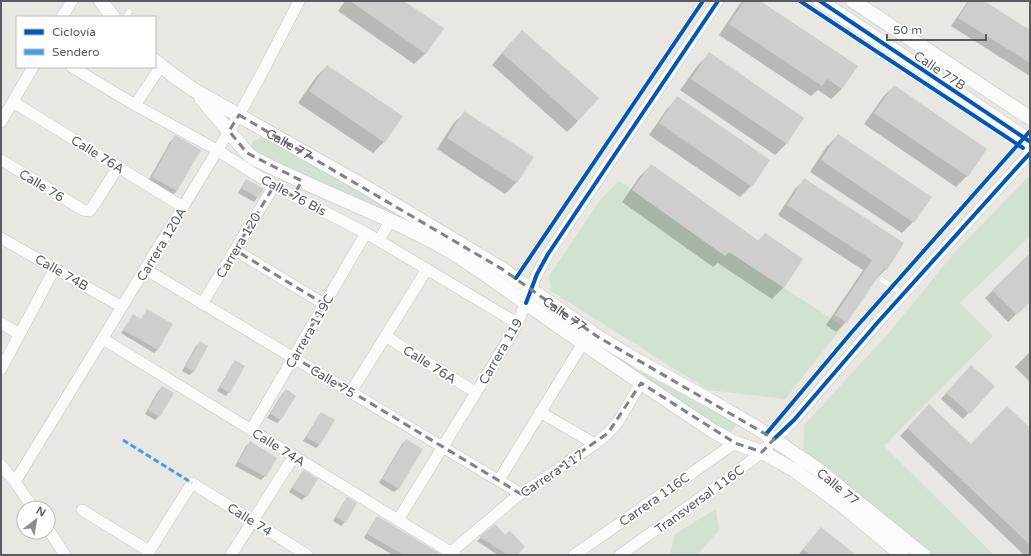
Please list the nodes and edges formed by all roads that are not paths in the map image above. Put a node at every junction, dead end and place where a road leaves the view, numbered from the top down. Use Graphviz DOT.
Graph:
graph roads {
  1 [pos="72,1"];
  2 [pos="101,1"];
  3 [pos="299,1"];
  4 [pos="718,1"];
  5 [pos="820,1"];
  6 [pos="853,1"];
  7 [pos="63,16"];
  8 [pos="112,16"];
  9 [pos="158,64"];
  10 [pos="32,68"];
  11 [pos="74,68"];
  12 [pos="156,68"];
  13 [pos="194,90"];
  14 [pos="13,102"];
  15 [pos="135,104"];
  16 [pos="239,115"];
  17 [pos="1030,118"];
  18 [pos="1,122"];
  19 [pos="229,131"];
  20 [pos="1030,141"];
  21 [pos="217,150"];
  22 [pos="1030,153"];
  23 [pos="1,160"];
  24 [pos="118,167"];
  25 [pos="302,181"];
  26 [pos="274,186"];
  27 [pos="293,196"];
  28 [pos="183,207"];
  29 [pos="391,220"];
  30 [pos="366,232"];
  31 [pos="1,238"];
  32 [pos="379,240"];
  33 [pos="235,250"];
  34 [pos="55,268"];
  35 [pos="145,269"];
  36 [pos="427,270"];
  37 [pos="882,280"];
  38 [pos="531,289"];
  39 [pos="903,294"];
  40 [pos="526,303"];
  41 [pos="202,304"];
  42 [pos="324,304"];
  43 [pos="122,307"];
  44 [pos="1,323"];
  45 [pos="517,323"];
  46 [pos="19,334"];
  47 [pos="385,336"];
  48 [pos="103,339"];
  49 [pos="583,343"];
  50 [pos="294,358"];
  51 [pos="1,369"];
  52 [pos="641,383"];
  53 [pos="351,392"];
  54 [pos="475,392"];
  55 [pos="540,412"];
  56 [pos="251,430"];
  57 [pos="774,439"];
  58 [pos="735,443"];
  59 [pos="594,444"];
  60 [pos="442,446"];
  61 [pos="762,452"];
  62 [pos="294,456"];
  63 [pos="1,465"];
  64 [pos="499,480"];
  65 [pos="15,482"];
  66 [pos="521,494"];
  67 [pos="27,500"];
  68 [pos="82,510"];
  69 [pos="398,520"];
  70 [pos="252,521"];
  71 [pos="55,540"];
  72 [pos="148,553"];
  73 [pos="453,554"];
  74 [pos="65,555"];
  75 [pos="231,555"];
  76 [pos="307,555"];
  77 [pos="574,555"];
  78 [pos="620,555"];
  79 [pos="902,555"];
  80 [pos="923,555"];
  1 -- 7 [label="street"];
  2 -- 8 [label="street"];
  3 -- 16 [label="street, Carrera 120A"];
  4 -- 38 [label="street, Carrera 119"];
  5 -- 20 [label="street, Calle 77B"];
  6 -- 17 [label="street, Calle 77B"];
  9 -- 13 [label="street, Calle 77"];
  10 -- 14 [label="street"];
  11 -- 15 [label="street, Calle 76 Bis"];
  12 -- 15 [label="street"];
  13 -- 16 [label="street, Calle 77"];
  13 -- 19 [label="street, Calle 77"];
  14 -- 18 [label="street"];
  14 -- 24 [label="street, Calle 76A"];
  15 -- 21 [label="street, Calle 76 Bis"];
  16 -- 19 [label="street, Carrera 120A"];
  16 -- 38 [label="street, Calle 77"];
  19 -- 21 [label="street, Carrera 120A"];
  19 -- 25 [label="street, Calle 77"];
  21 -- 26 [label="street, Calle 76 Bis"];
  21 -- 28 [label="street, Carrera 120A"];
  22 -- 39 [label="street"];
  23 -- 24 [label="street, Calle 76"];
  24 -- 28 [label="street, Calle 76A"];
  25 -- 27 [label="street"];
  25 -- 29 [label="street, Calle 77"];
  26 -- 27 [label="street, Calle 76 Bis"];
  26 -- 33 [label="street, Carrera 120"];
  27 -- 30 [label="street, Calle 76 Bis"];
  28 -- 35 [label="street, Carrera 120A"];
  29 -- 32 [label="street"];
  29 -- 40 [label="street, Calle 77"];
  30 -- 32 [label="street, Calle 76 Bis"];
  30 -- 42 [label="street, Carrera 119C"];
  31 -- 34 [label="street, Calle 74B"];
  32 -- 36 [label="street, Calle 76 Bis"];
  33 -- 41 [label="street, Carrera 120"];
  33 -- 42 [label="street"];
  34 -- 43 [label="street, Calle 74B"];
  34 -- 46 [label="street"];
  35 -- 41 [label="street, Calle 75"];
  35 -- 43 [label="street, Carrera 120A"];
  36 -- 45 [label="street, Calle 76 Bis"];
  36 -- 47 [label="street"];
  37 -- 39 [label="lane"];
  38 -- 40 [label="street, Carrera 119"];
  38 -- 57 [label="street, Calle 77"];
  39 -- 57 [label="street"];
  40 -- 45 [label="street, Carrera 119"];
  40 -- 49 [label="street, Calle 77"];
  41 -- 50 [label="street, Calle 75"];
  42 -- 50 [label="street, Carrera 119C"];
  43 -- 48 [label="street, Carrera 120A"];
  44 -- 46 [label="street"];
  45 -- 54 [label="street, Carrera 119"];
  46 -- 51 [label="street"];
  47 -- 53 [label="street"];
  47 -- 54 [label="street, Calle 76A"];
  48 -- 56 [label="street, Calle 74A"];
  48 -- 65 [label="street, Carrera 120A"];
  49 -- 52 [label="street, Calle 77"];
  49 -- 55 [label="street"];
  50 -- 53 [label="street, Calle 75"];
  50 -- 56 [label="street, Carrera 119C"];
  52 -- 58 [label="street, Calle 77"];
  52 -- 59 [label="street, Carrera 117"];
  53 -- 60 [label="street, Calle 75"];
  54 -- 60 [label="street, Carrera 119"];
  55 -- 59 [label="street"];
  55 -- 64 [label="street"];
  56 -- 62 [label="street, Calle 74A"];
  57 -- 61 [label="street, Transversal 116C"];
  57 -- 80 [label="street, Calle 77"];
  58 -- 61 [label="street, Calle 77"];
  58 -- 77 [label="street, Carrera 116C"];
  59 -- 66 [label="street, Carrera 117"];
  60 -- 64 [label="street, Calle 75"];
  60 -- 69 [label="street, Carrera 119"];
  61 -- 78 [label="street, Transversal 116C"];
  61 -- 79 [label="street, Calle 77"];
  62 -- 69 [label="street, Calle 74A"];
  62 -- 70 [label="street"];
  63 -- 65 [label="street"];
  64 -- 66 [label="street, Calle 75"];
  65 -- 67 [label="street"];
  66 -- 73 [label="street, Carrera 117"];
  68 -- 72 [label="street"];
  69 -- 73 [label="street, Calle 74A"];
  70 -- 72 [label="street, Calle 74"];
  70 -- 75 [label="street"];
  70 -- 76 [label="street, Calle 74"];
  71 -- 74 [label="street"];
}
